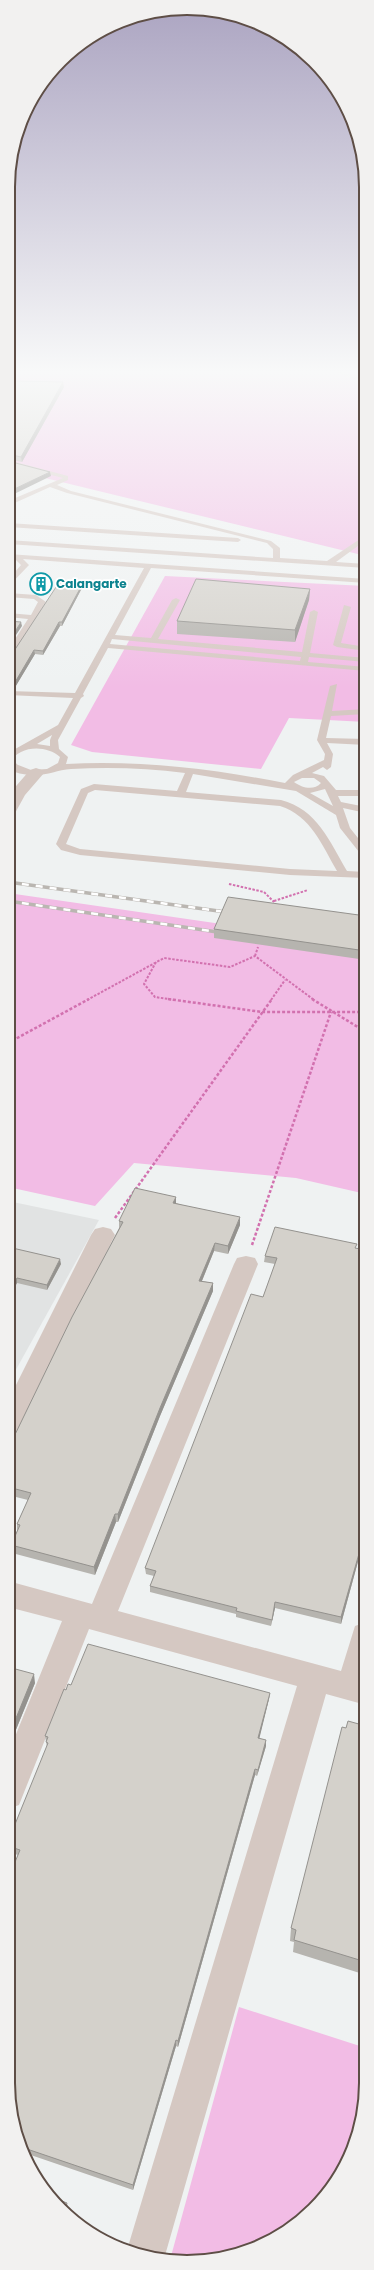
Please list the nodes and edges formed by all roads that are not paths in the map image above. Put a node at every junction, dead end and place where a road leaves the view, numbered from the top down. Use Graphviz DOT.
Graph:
graph roads {
  1 [pos="62,476"];
  2 [pos="52,485"];
  3 [pos="15,501"];
  4 [pos="15,525"];
  5 [pos="15,542"];
  6 [pos="269,542"];
  7 [pos="359,542"];
  8 [pos="15,556"];
  9 [pos="221,556"];
  10 [pos="15,558"];
  11 [pos="276,560"];
  12 [pos="328,564"];
  13 [pos="149,565"];
  14 [pos="359,566"];
  15 [pos="213,570"];
  16 [pos="15,577"];
  17 [pos="359,580"];
  18 [pos="15,595"];
  19 [pos="176,600"];
  20 [pos="347,607"];
  21 [pos="314,612"];
  22 [pos="15,616"];
  23 [pos="33,617"];
  24 [pos="111,637"];
  25 [pos="153,641"];
  26 [pos="15,646"];
  27 [pos="106,646"];
  28 [pos="204,646"];
  29 [pos="359,648"];
  30 [pos="200,654"];
  31 [pos="305,655"];
  32 [pos="359,659"];
  33 [pos="304,664"];
  34 [pos="359,668"];
  35 [pos="334,686"];
  36 [pos="15,693"];
  37 [pos="80,696"];
  38 [pos="359,712"];
  39 [pos="329,714"];
  40 [pos="64,725"];
  41 [pos="321,740"];
  42 [pos="359,742"];
  43 [pos="21,749"];
  44 [pos="58,752"];
  45 [pos="15,756"];
  46 [pos="329,761"];
  47 [pos="98,764"];
  48 [pos="59,767"];
  49 [pos="15,769"];
  50 [pos="190,771"];
  51 [pos="36,773"];
  52 [pos="299,776"];
  53 [pos="244,777"];
  54 [pos="324,781"];
  55 [pos="296,788"];
  56 [pos="334,793"];
  57 [pos="359,793"];
  58 [pos="181,794"];
  59 [pos="15,798"];
  60 [pos="337,809"];
  61 [pos="359,810"];
  62 [pos="359,846"];
  63 [pos="344,874"];
  64 [pos="359,875"];
  65 [pos="103,1235"];
  66 [pos="246,1264"];
  67 [pos="15,1414"];
  68 [pos="15,1596"];
  69 [pos="90,1616"];
  70 [pos="315,1677"];
  71 [pos="359,1690"];
  72 [pos="15,1779"];
  73 [pos="147,2250"];
  1 -- 2 [label="lane"];
  2 -- 3 [label="lane"];
  2 -- 6 [label="lane"];
  4 -- 6 [label="lane"];
  5 -- 9 [label="lane"];
  6 -- 11 [label="lane"];
  7 -- 12 [label="lane"];
  8 -- 13 [label="lane"];
  9 -- 11 [label="lane"];
  9 -- 15 [label="lane"];
  10 -- 16 [label="lane"];
  11 -- 12 [label="lane"];
  12 -- 14 [label="lane"];
  13 -- 15 [label="lane"];
  13 -- 24 [label="lane"];
  15 -- 17 [label="lane"];
  18 -- 23 [label="lane"];
  19 -- 25 [label="lane"];
  20 -- 29 [label="lane"];
  21 -- 31 [label="lane"];
  22 -- 23 [label="lane"];
  23 -- 26 [label="lane"];
  24 -- 25 [label="lane"];
  24 -- 27 [label="lane"];
  25 -- 28 [label="lane"];
  27 -- 30 [label="lane"];
  27 -- 37 [label="lane"];
  28 -- 30 [label="lane"];
  28 -- 31 [label="lane"];
  30 -- 33 [label="lane"];
  31 -- 32 [label="lane"];
  31 -- 33 [label="lane"];
  33 -- 34 [label="lane"];
  35 -- 39 [label="lane"];
  36 -- 37 [label="lane"];
  37 -- 40 [label="lane"];
  38 -- 39 [label="lane"];
  39 -- 41 [label="lane"];
  40 -- 43 [label="lane"];
  40 -- 44 [label="lane"];
  41 -- 42 [label="lane"];
  41 -- 46 [label="lane"];
  43 -- 44 [label="lane"];
  43 -- 45 [label="lane"];
  44 -- 47 [label="lane"];
  44 -- 48 [label="lane"];
  46 -- 52 [label="lane"];
  46 -- 54 [label="lane"];
  47 -- 48 [label="lane"];
  47 -- 50 [label="lane"];
  48 -- 51 [label="lane"];
  49 -- 51 [label="lane"];
  50 -- 53 [label="lane"];
  50 -- 58 [label="lane"];
  51 -- 59 [label="street"];
  52 -- 53 [label="lane"];
  52 -- 54 [label="lane"];
  52 -- 55 [label="lane"];
  53 -- 55 [label="lane"];
  54 -- 55 [label="lane"];
  54 -- 56 [label="lane"];
  55 -- 60 [label="lane"];
  56 -- 57 [label="lane"];
  56 -- 60 [label="lane"];
  58 -- 63 [label="lane"];
  58 -- 63 [label="lane"];
  60 -- 61 [label="lane"];
  60 -- 62 [label="lane"];
  63 -- 64 [label="lane"];
  65 -- 67 [label="street"];
  66 -- 69 [label="street"];
  68 -- 69 [label="street"];
  69 -- 70 [label="street"];
  69 -- 72 [label="street"];
  70 -- 71 [label="street"];
  70 -- 73 [label="street"];
}
